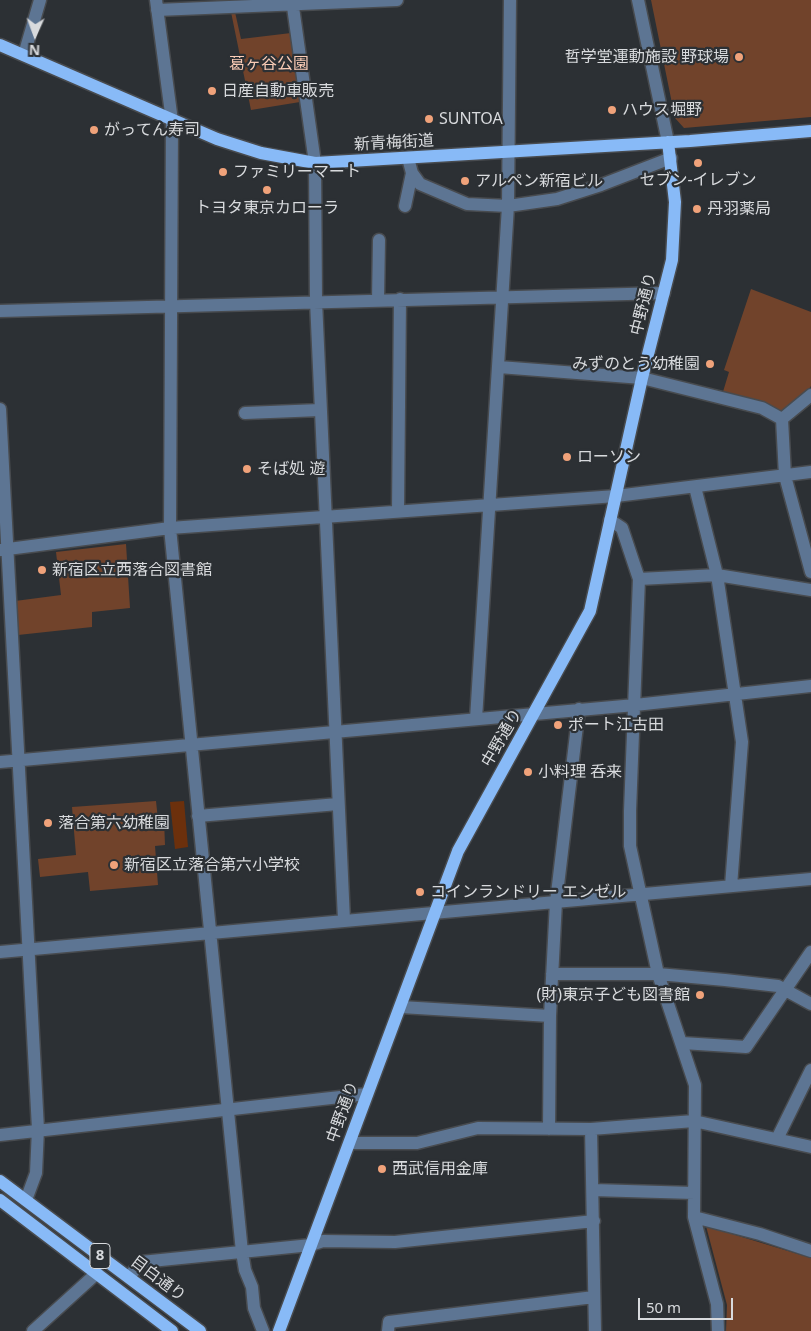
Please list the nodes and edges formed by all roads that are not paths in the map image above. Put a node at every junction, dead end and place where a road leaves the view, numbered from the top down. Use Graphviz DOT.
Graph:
graph roads {
  1 [pos="40,0"];
  2 [pos="397,0"];
  3 [pos="510,0"];
  4 [pos="638,0"];
  5 [pos="293,2"];
  6 [pos="156,5"];
  7 [pos="0,45"];
  8 [pos="24,55"];
  9 [pos="172,121"];
  10 [pos="811,131"];
  11 [pos="668,142"];
  12 [pos="508,152"];
  13 [pos="408,158"];
  14 [pos="671,158"];
  15 [pos="315,162"];
  16 [pos="412,173"];
  17 [pos="406,206"];
  18 [pos="508,206"];
  19 [pos="379,240"];
  20 [pos="664,293"];
  21 [pos="501,297"];
  22 [pos="400,299"];
  23 [pos="378,300"];
  24 [pos="316,301"];
  25 [pos="170,306"];
  26 [pos="0,311"];
  27 [pos="498,367"];
  28 [pos="642,378"];
  29 [pos="811,395"];
  30 [pos="0,409"];
  31 [pos="320,410"];
  32 [pos="245,413"];
  33 [pos="782,419"];
  34 [pos="811,472"];
  35 [pos="785,476"];
  36 [pos="695,487"];
  37 [pos="616,496"];
  38 [pos="489,505"];
  39 [pos="398,511"];
  40 [pos="325,517"];
  41 [pos="610,520"];
  42 [pos="170,528"];
  43 [pos="3,549"];
  44 [pos="811,572"];
  45 [pos="717,575"];
  46 [pos="639,579"];
  47 [pos="811,590"];
  48 [pos="811,686"];
  49 [pos="735,694"];
  50 [pos="635,704"];
  51 [pos="579,709"];
  52 [pos="535,713"];
  53 [pos="476,718"];
  54 [pos="334,732"];
  55 [pos="191,744"];
  56 [pos="19,760"];
  57 [pos="0,762"];
  58 [pos="338,804"];
  59 [pos="198,816"];
  60 [pos="811,878"];
  61 [pos="731,886"];
  62 [pos="640,894"];
  63 [pos="556,902"];
  64 [pos="435,913"];
  65 [pos="344,920"];
  66 [pos="210,933"];
  67 [pos="29,949"];
  68 [pos="0,952"];
  69 [pos="811,952"];
  70 [pos="552,974"];
  71 [pos="658,974"];
  72 [pos="787,989"];
  73 [pos="811,1004"];
  74 [pos="400,1007"];
  75 [pos="550,1016"];
  76 [pos="682,1043"];
  77 [pos="811,1070"];
  78 [pos="367,1094"];
  79 [pos="229,1109"];
  80 [pos="694,1121"];
  81 [pos="591,1128"];
  82 [pos="38,1129"];
  83 [pos="549,1129"];
  84 [pos="0,1135"];
  85 [pos="777,1140"];
  86 [pos="350,1143"];
  87 [pos="811,1147"];
  88 [pos="0,1181"];
  89 [pos="593,1190"];
  90 [pos="694,1194"];
  91 [pos="0,1200"];
  92 [pos="26,1200"];
  93 [pos="694,1217"];
  94 [pos="594,1221"];
  95 [pos="311,1245"];
  96 [pos="811,1251"];
  97 [pos="242,1252"];
  98 [pos="97,1273"];
  99 [pos="129,1277"];
  100 [pos="594,1297"];
  101 [pos="33,1331"];
  102 [pos="172,1331"];
  103 [pos="200,1331"];
  104 [pos="263,1331"];
  105 [pos="279,1331"];
  106 [pos="388,1331"];
  107 [pos="595,1331"];
  108 [pos="718,1331"];
  1 -- 8 [label="street"];
  2 -- 5 [label="street"];
  3 -- 12 [label="street"];
  4 -- 11 [label="street"];
  5 -- 6 [label="street"];
  5 -- 15 [label="street"];
  6 -- 9 [label="street"];
  7 -- 8 [label="main road, 新青梅街道"];
  8 -- 9 [label="main road, 新青梅街道"];
  9 -- 15 [label="main road, 新青梅街道"];
  9 -- 25 [label="street"];
  10 -- 11 [label="main road, 新青梅街道"];
  11 -- 12 [label="main road, 新青梅街道"];
  11 -- 14 [label="main road, 中野通り"];
  12 -- 13 [label="main road, 新青梅街道"];
  12 -- 18 [label="street"];
  13 -- 15 [label="main road, 新青梅街道"];
  13 -- 16 [label="street"];
  14 -- 18 [label="street"];
  14 -- 20 [label="main road, 中野通り"];
  15 -- 24 [label="street"];
  16 -- 17 [label="street"];
  16 -- 18 [label="street"];
  18 -- 21 [label="street"];
  19 -- 23 [label="street"];
  20 -- 21 [label="street"];
  20 -- 28 [label="main road, 中野通り"];
  21 -- 22 [label="street"];
  21 -- 27 [label="street"];
  22 -- 23 [label="street"];
  22 -- 39 [label="street"];
  23 -- 24 [label="street"];
  24 -- 25 [label="street"];
  24 -- 31 [label="street"];
  25 -- 26 [label="street"];
  25 -- 42 [label="street"];
  27 -- 28 [label="street"];
  27 -- 38 [label="street"];
  28 -- 33 [label="street"];
  28 -- 37 [label="main road, 中野通り"];
  29 -- 33 [label="street"];
  30 -- 43 [label="street"];
  31 -- 32 [label="street"];
  31 -- 40 [label="street"];
  33 -- 35 [label="street"];
  34 -- 35 [label="street"];
  35 -- 36 [label="street"];
  35 -- 44 [label="street"];
  36 -- 37 [label="street"];
  36 -- 45 [label="street"];
  37 -- 38 [label="street"];
  37 -- 41 [label="main road, 中野通り"];
  38 -- 39 [label="street"];
  38 -- 53 [label="street"];
  39 -- 40 [label="street"];
  40 -- 42 [label="street"];
  40 -- 54 [label="street"];
  41 -- 46 [label="street"];
  41 -- 52 [label="main road, 中野通り"];
  42 -- 43 [label="street"];
  42 -- 55 [label="street"];
  43 -- 56 [label="street"];
  45 -- 46 [label="street"];
  45 -- 47 [label="street"];
  45 -- 49 [label="street"];
  46 -- 50 [label="street"];
  48 -- 49 [label="street"];
  49 -- 50 [label="street"];
  49 -- 61 [label="street"];
  50 -- 51 [label="street"];
  50 -- 62 [label="street"];
  51 -- 52 [label="street"];
  51 -- 63 [label="street"];
  52 -- 53 [label="street"];
  52 -- 64 [label="main road, 中野通り"];
  53 -- 54 [label="street"];
  54 -- 55 [label="street"];
  54 -- 58 [label="street"];
  55 -- 56 [label="street"];
  55 -- 59 [label="street"];
  56 -- 57 [label="street"];
  56 -- 67 [label="street"];
  58 -- 59 [label="street"];
  58 -- 65 [label="street"];
  59 -- 66 [label="street"];
  60 -- 61 [label="street"];
  61 -- 62 [label="street"];
  62 -- 63 [label="street"];
  62 -- 71 [label="street"];
  63 -- 64 [label="street"];
  63 -- 70 [label="street"];
  64 -- 65 [label="street"];
  64 -- 74 [label="main road, 中野通り"];
  65 -- 66 [label="street"];
  66 -- 67 [label="street"];
  66 -- 79 [label="street"];
  67 -- 68 [label="street"];
  67 -- 82 [label="street"];
  69 -- 72 [label="street"];
  70 -- 71 [label="street"];
  70 -- 75 [label="street"];
  71 -- 72 [label="street"];
  71 -- 76 [label="street"];
  72 -- 73 [label="street"];
  72 -- 76 [label="street"];
  74 -- 75 [label="street"];
  74 -- 78 [label="main road, 中野通り"];
  75 -- 83 [label="street"];
  76 -- 80 [label="street"];
  77 -- 85 [label="street"];
  78 -- 79 [label="street"];
  78 -- 86 [label="main road, 中野通り"];
  79 -- 82 [label="street"];
  79 -- 97 [label="street"];
  80 -- 81 [label="street"];
  80 -- 85 [label="street"];
  80 -- 90 [label="street"];
  81 -- 83 [label="street"];
  81 -- 89 [label="street"];
  82 -- 84 [label="street"];
  82 -- 92 [label="street"];
  83 -- 86 [label="street"];
  85 -- 87 [label="street"];
  86 -- 95 [label="main road, 中野通り"];
  88 -- 92 [label="main road, 目白通り / 8"];
  89 -- 90 [label="street"];
  89 -- 94 [label="street"];
  90 -- 93 [label="street"];
  91 -- 98 [label="main road, 目白通り / 8"];
  92 -- 99 [label="main road, 目白通り / 8"];
  93 -- 96 [label="street"];
  93 -- 108 [label="street"];
  94 -- 95 [label="street"];
  94 -- 100 [label="street"];
  95 -- 97 [label="street"];
  95 -- 105 [label="main road, 中野通り"];
  97 -- 99 [label="street"];
  97 -- 104 [label="street"];
  98 -- 101 [label="street"];
  98 -- 102 [label="main road, 目白通り / 8"];
  99 -- 103 [label="main road, 目白通り / 8"];
  100 -- 106 [label="street"];
  100 -- 107 [label="street"];
}
